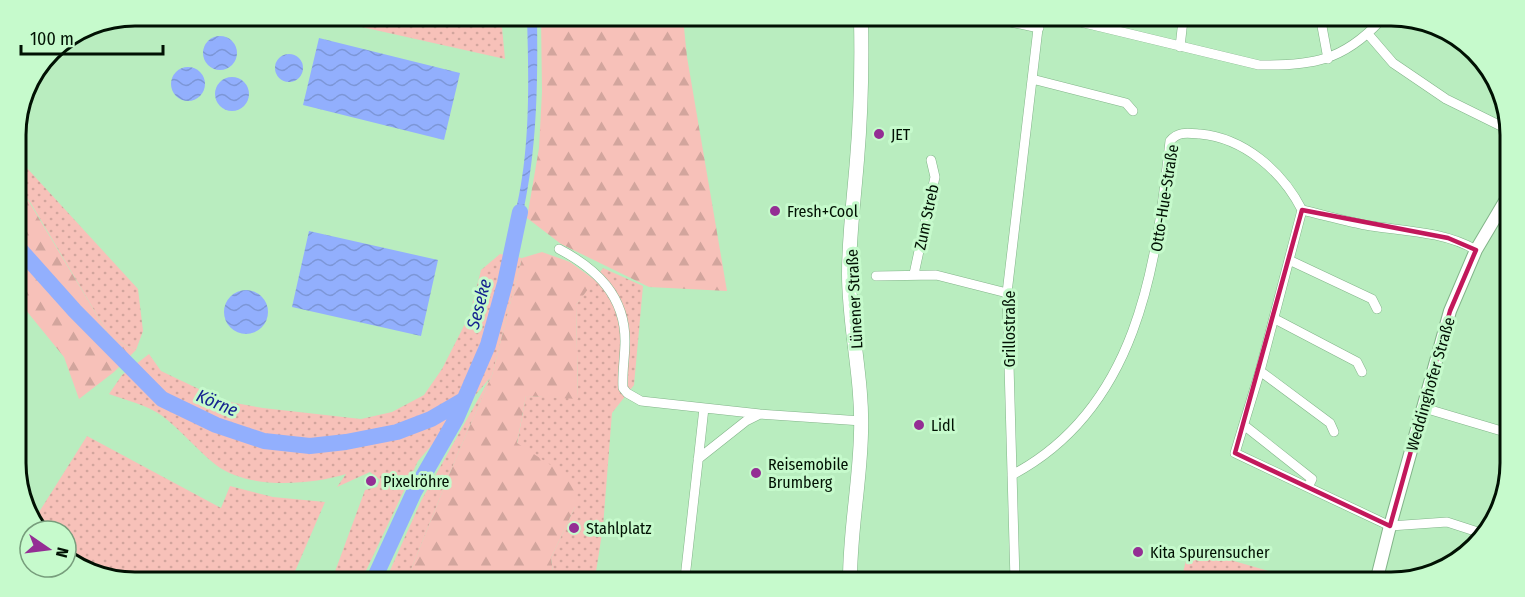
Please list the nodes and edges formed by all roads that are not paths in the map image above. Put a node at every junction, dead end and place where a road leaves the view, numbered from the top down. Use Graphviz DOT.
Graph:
graph roads {
  1 [pos="861,26"];
  2 [pos="1039,26"];
  3 [pos="1098,26"];
  4 [pos="1182,26"];
  5 [pos="1322,26"];
  6 [pos="1375,26"];
  7 [pos="1368,33"];
  8 [pos="1180,47"];
  9 [pos="1328,58"];
  10 [pos="1032,79"];
  11 [pos="1133,111"];
  12 [pos="1499,125"];
  13 [pos="931,160"];
  14 [pos="1302,210"];
  15 [pos="1500,210"];
  16 [pos="559,249"];
  17 [pos="1476,250"];
  18 [pos="1289,260"];
  19 [pos="914,274"];
  20 [pos="876,276"];
  21 [pos="1007,293"];
  22 [pos="1377,309"];
  23 [pos="1275,318"];
  24 [pos="1260,371"];
  25 [pos="1362,372"];
  26 [pos="704,408"];
  27 [pos="1424,408"];
  28 [pos="760,414"];
  29 [pos="862,421"];
  30 [pos="1245,426"];
  31 [pos="1500,431"];
  32 [pos="1334,432"];
  33 [pos="698,459"];
  34 [pos="1012,476"];
  35 [pos="1308,487"];
  36 [pos="1390,525"];
  37 [pos="1476,530"];
  38 [pos="850,571"];
  39 [pos="1015,571"];
  40 [pos="1379,571"];
  41 [pos="686,572"];
  1 -- 29 [label="main road, Lünener Straße"];
  2 -- 10 [label="street, Grillostraße"];
  3 -- 8 [label="street"];
  4 -- 8 [label="street"];
  5 -- 9 [label="street"];
  6 -- 7 [label="street"];
  7 -- 9 [label="street"];
  7 -- 12 [label="street"];
  8 -- 9 [label="street"];
  10 -- 11 [label="street"];
  10 -- 21 [label="street, Grillostraße"];
  13 -- 19 [label="street, Zum Streb"];
  14 -- 17 [label="street"];
  14 -- 18 [label="street"];
  14 -- 34 [label="street, Otto-Hue-Straße"];
  15 -- 17 [label="street, Weddinghofer Straße"];
  16 -- 26 [label="street"];
  17 -- 27 [label="street, Weddinghofer Straße"];
  18 -- 22 [label="street"];
  18 -- 23 [label="street"];
  19 -- 20 [label="street, Zum Streb"];
  19 -- 21 [label="street, Zum Streb"];
  21 -- 34 [label="street, Grillostraße"];
  23 -- 24 [label="street"];
  23 -- 25 [label="street"];
  24 -- 30 [label="street"];
  24 -- 32 [label="street"];
  26 -- 28 [label="street"];
  26 -- 33 [label="street"];
  27 -- 31 [label="street"];
  27 -- 36 [label="street, Weddinghofer Straße"];
  28 -- 29 [label="street"];
  28 -- 33 [label="street"];
  29 -- 38 [label="main road, Lünener Straße"];
  30 -- 35 [label="street"];
  30 -- 35 [label="street"];
  33 -- 41 [label="street"];
  34 -- 39 [label="street, Grillostraße"];
  35 -- 36 [label="street"];
  36 -- 37 [label="street"];
  36 -- 40 [label="street, Weddinghofer Straße"];
}
